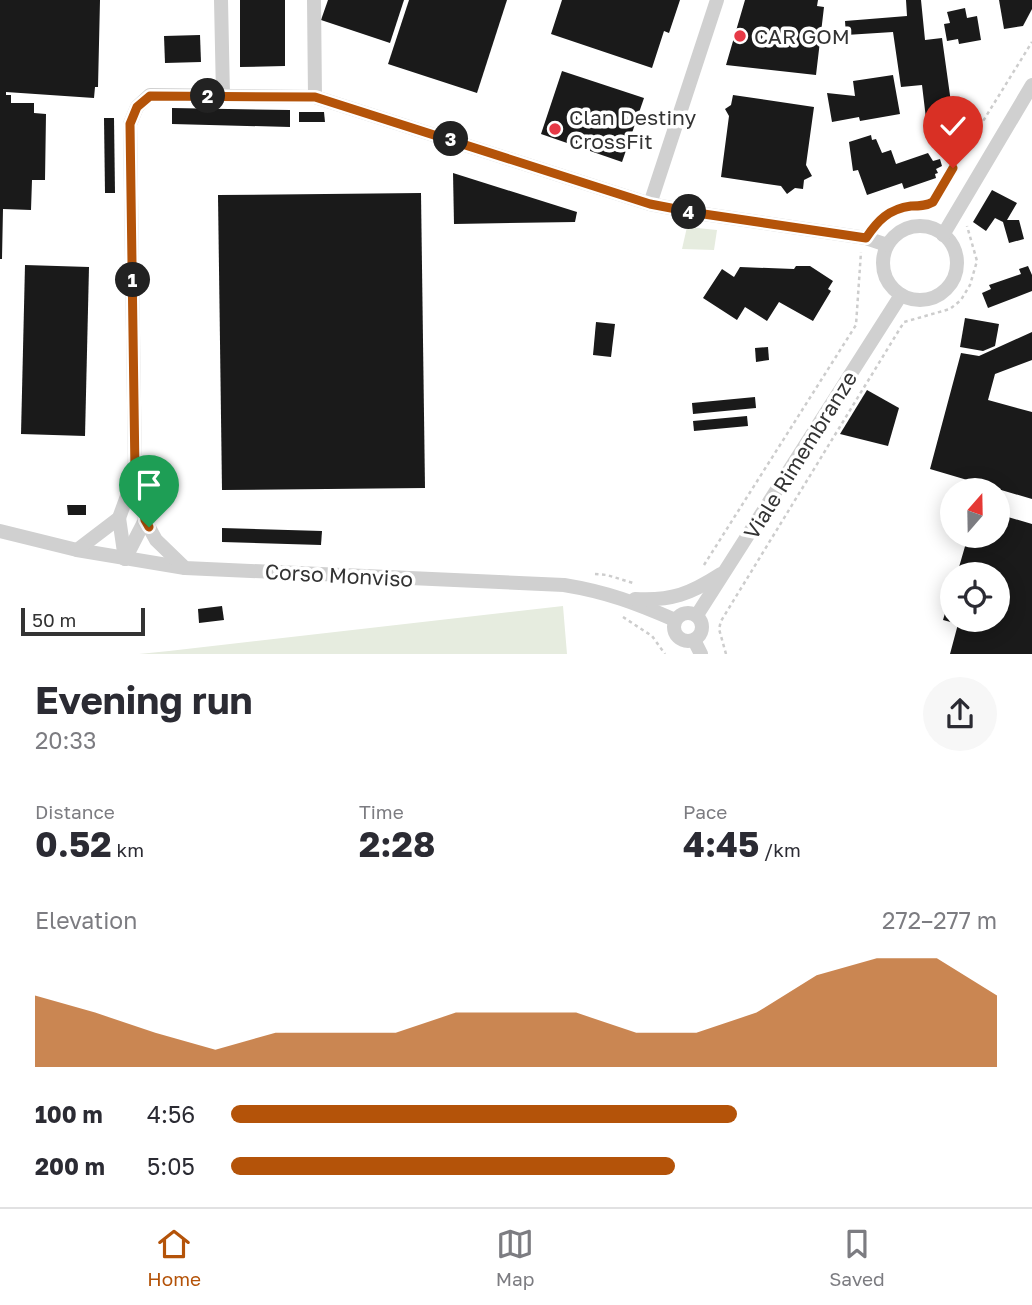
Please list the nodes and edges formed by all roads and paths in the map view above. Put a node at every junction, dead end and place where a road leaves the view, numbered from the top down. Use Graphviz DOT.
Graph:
graph roads {
  1 [pos="221,0"];
  2 [pos="314,0"];
  3 [pos="717,0"];
  4 [pos="1032,42"];
  5 [pos="1032,85"];
  6 [pos="223,96"];
  7 [pos="315,97"];
  8 [pos="650,204"];
  9 [pos="967,224"];
  10 [pos="943,234"];
  11 [pos="866,238"];
  12 [pos="887,245"];
  13 [pos="901,295"];
  14 [pos="135,472"];
  15 [pos="119,518"];
  16 [pos="145,520"];
  17 [pos="0,531"];
  18 [pos="77,550"];
  19 [pos="125,559"];
  20 [pos="185,568"];
  21 [pos="698,571"];
  22 [pos="725,572"];
  23 [pos="594,574"];
  24 [pos="645,586"];
  25 [pos="625,598"];
  26 [pos="697,615"];
  27 [pos="675,620"];
  28 [pos="694,640"];
  29 [pos="701,654"];
  30 [pos="726,654"];
  1 -- 6 [label="street"];
  2 -- 7 [label="street"];
  3 -- 8 [label="street"];
  4 -- 11 [label="path"];
  5 -- 10 [label="street"];
  6 -- 7 [label="street"];
  6 -- 14 [label="street"];
  7 -- 8 [label="street"];
  8 -- 11 [label="street"];
  9 -- 30 [label="path"];
  10 -- 12 [label="street"];
  10 -- 13 [label="street"];
  11 -- 12 [label="street"];
  11 -- 21 [label="path"];
  12 -- 13 [label="street"];
  13 -- 22 [label="street, Viale Rimembranze"];
  14 -- 15 [label="street"];
  14 -- 16 [label="street"];
  15 -- 18 [label="street"];
  15 -- 19 [label="street"];
  16 -- 19 [label="street"];
  16 -- 20 [label="street"];
  17 -- 18 [label="street, Corso Monviso"];
  18 -- 19 [label="street, Corso Monviso"];
  19 -- 20 [label="street, Corso Monviso"];
  20 -- 25 [label="street, Corso Monviso"];
  22 -- 25 [label="street"];
  22 -- 26 [label="street, Viale Rimembranze"];
  23 -- 24 [label="path"];
  25 -- 27 [label="street, Corso Monviso"];
  26 -- 27 [label="street"];
  26 -- 28 [label="street"];
  27 -- 28 [label="street"];
  28 -- 29 [label="street"];
}
